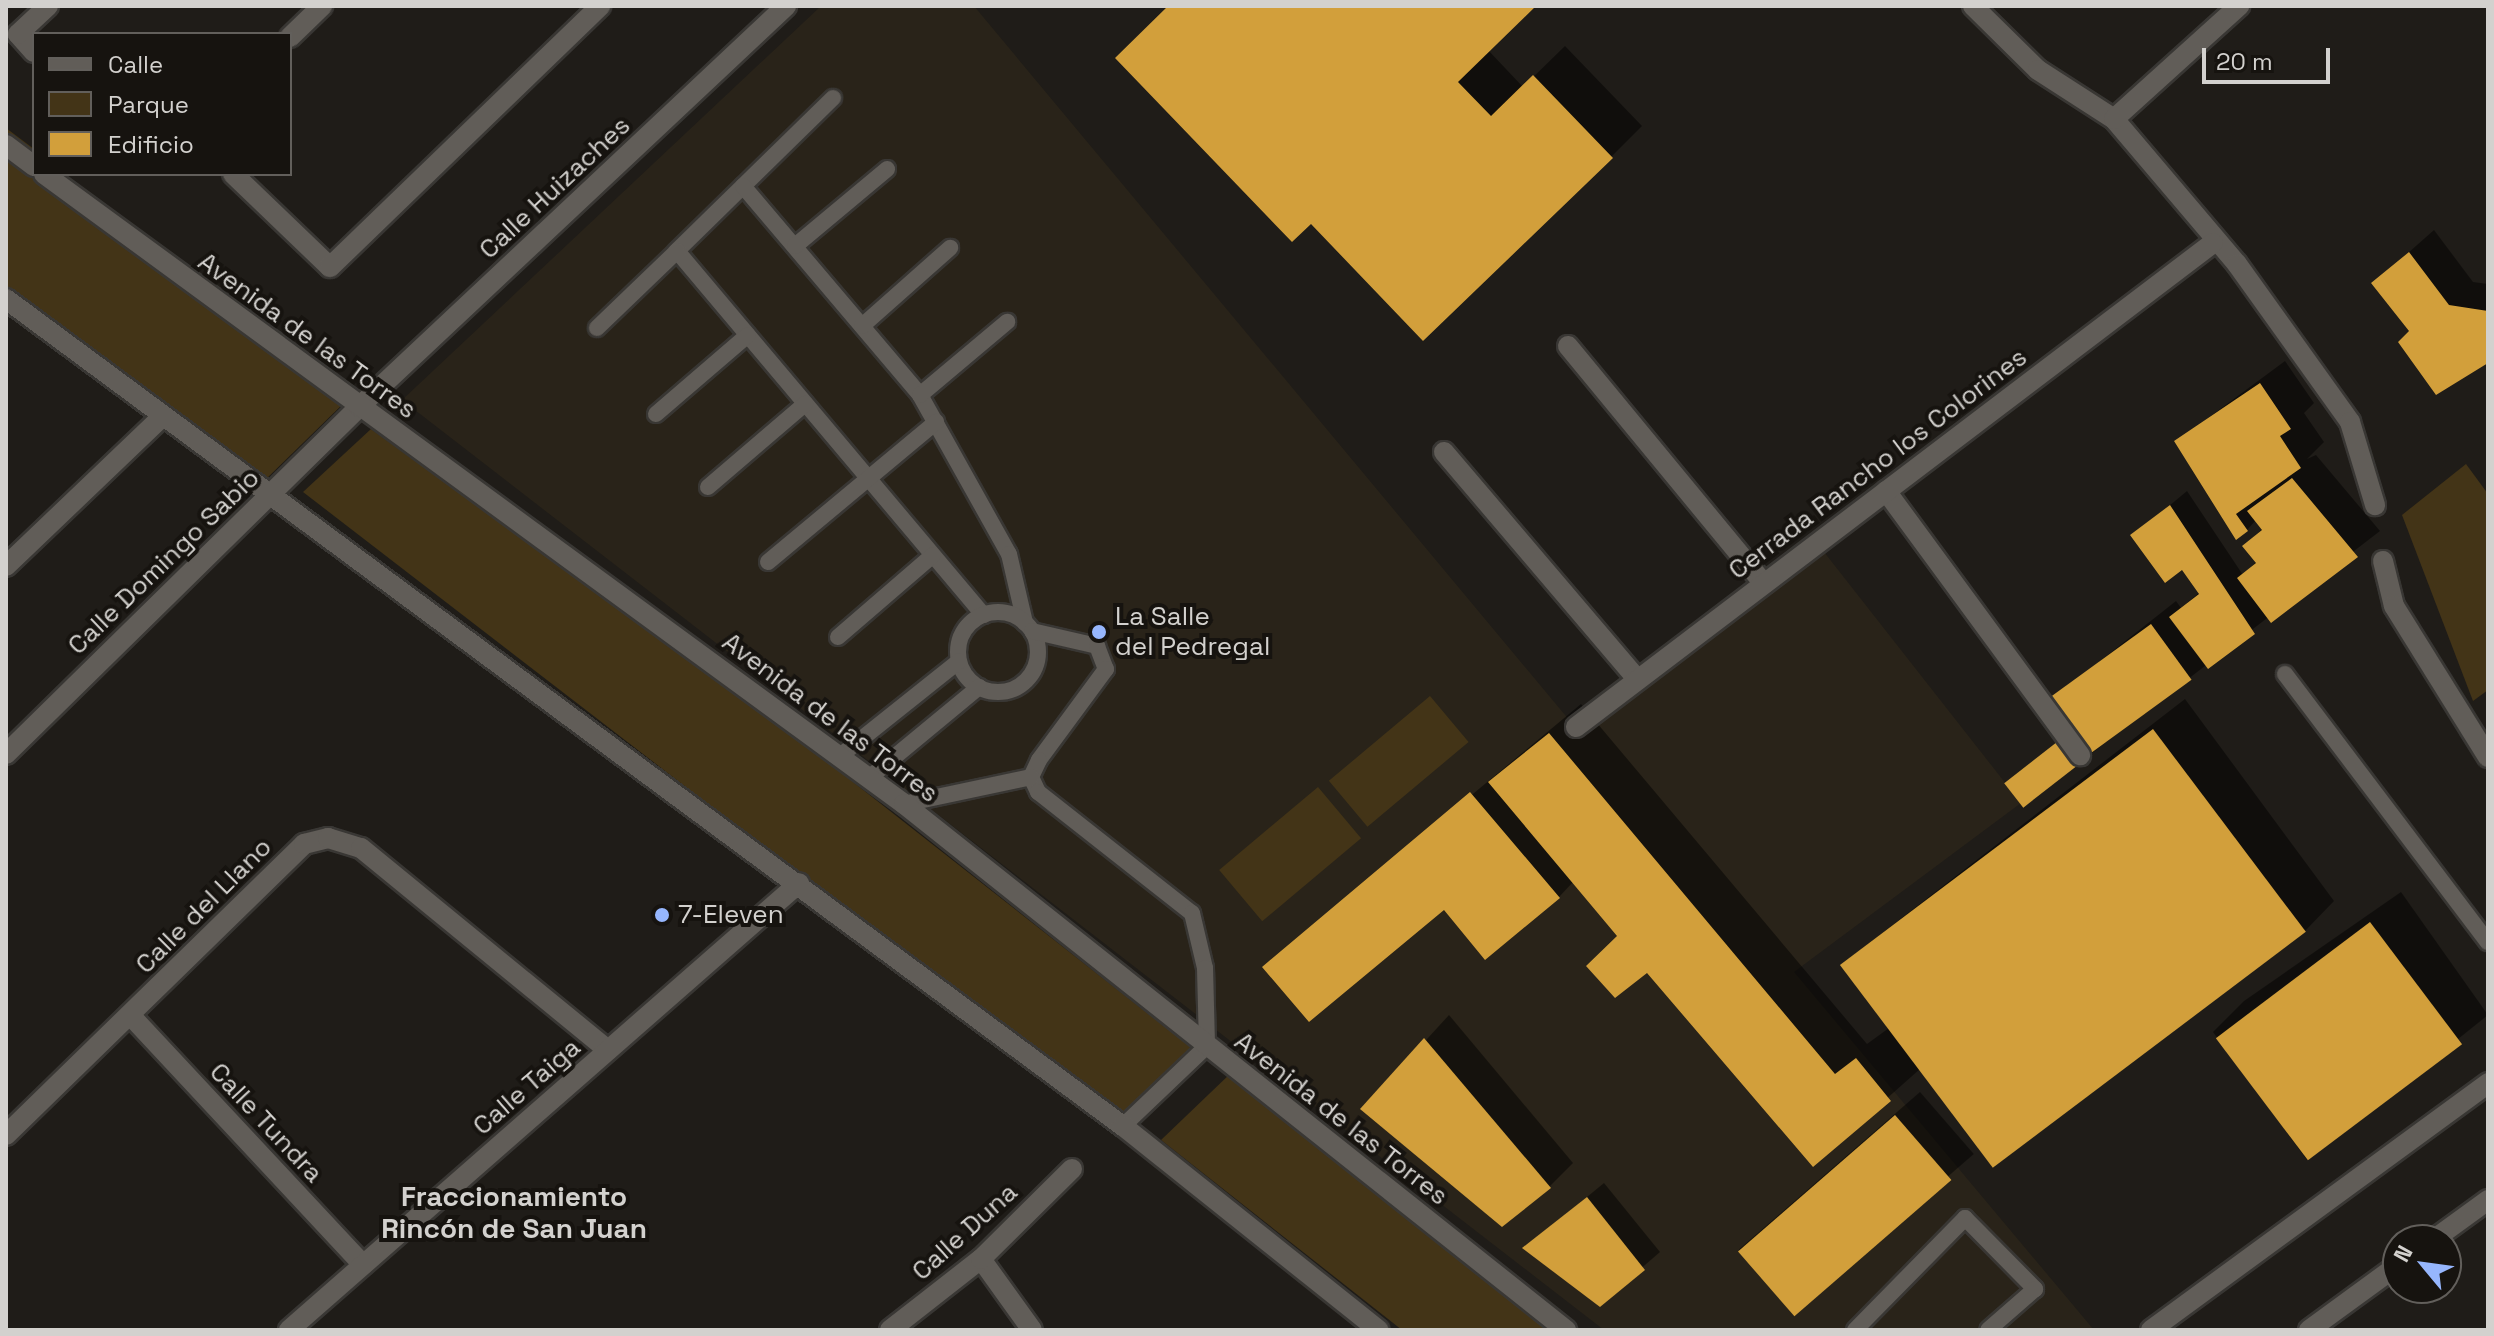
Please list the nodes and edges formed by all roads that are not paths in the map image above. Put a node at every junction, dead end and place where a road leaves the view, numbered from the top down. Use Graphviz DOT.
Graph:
graph roads {
  1 [pos="48,6"];
  2 [pos="322,6"];
  3 [pos="600,6"];
  4 [pos="786,6"];
  5 [pos="1973,6"];
  6 [pos="2239,6"];
  7 [pos="292,35"];
  8 [pos="32,50"];
  9 [pos="833,98"];
  10 [pos="2114,119"];
  11 [pos="6,145"];
  12 [pos="32,164"];
  13 [pos="887,169"];
  14 [pos="48,176"];
  15 [pos="235,176"];
  16 [pos="743,186"];
  17 [pos="2213,243"];
  18 [pos="795,246"];
  19 [pos="950,248"];
  20 [pos="677,251"];
  21 [pos="6,299"];
  22 [pos="1007,322"];
  23 [pos="862,326"];
  24 [pos="597,328"];
  25 [pos="748,335"];
  26 [pos="1568,346"];
  27 [pos="920,395"];
  28 [pos="805,404"];
  29 [pos="359,407"];
  30 [pos="656,414"];
  31 [pos="163,416"];
  32 [pos="936,422"];
  33 [pos="1444,452"];
  34 [pos="869,480"];
  35 [pos="708,487"];
  36 [pos="1886,491"];
  37 [pos="271,495"];
  38 [pos="2375,505"];
  39 [pos="933,555"];
  40 [pos="2383,561"];
  41 [pos="768,562"];
  42 [pos="6,566"];
  43 [pos="1764,584"];
  44 [pos="983,615"];
  45 [pos="1029,627"];
  46 [pos="838,637"];
  47 [pos="959,661"];
  48 [pos="2285,674"];
  49 [pos="1638,680"];
  50 [pos="979,687"];
  51 [pos="1576,727"];
  52 [pos="6,754"];
  53 [pos="2080,755"];
  54 [pos="840,756"];
  55 [pos="2488,757"];
  56 [pos="1031,777"];
  57 [pos="869,778"];
  58 [pos="904,804"];
  59 [pos="799,883"];
  60 [pos="2488,942"];
  61 [pos="131,1016"];
  62 [pos="1207,1046"];
  63 [pos="608,1050"];
  64 [pos="2488,1083"];
  65 [pos="1123,1126"];
  66 [pos="6,1135"];
  67 [pos="1072,1169"];
  68 [pos="2488,1200"];
  69 [pos="2455,1224"];
  70 [pos="981,1259"];
  71 [pos="363,1265"];
  72 [pos="2382,1277"];
  73 [pos="289,1330"];
  74 [pos="890,1330"];
  75 [pos="1032,1330"];
  76 [pos="1379,1330"];
  77 [pos="1566,1330"];
  78 [pos="1855,1330"];
  79 [pos="1988,1330"];
  80 [pos="2151,1330"];
  81 [pos="2309,1330"];
  1 -- 8 [label="street"];
  2 -- 7 [label="street"];
  3 -- 15 [label="street"];
  4 -- 29 [label="street, Calle Huizaches"];
  5 -- 10 [label="street"];
  6 -- 10 [label="street"];
  9 -- 16 [label="lane"];
  10 -- 17 [label="street"];
  11 -- 12 [label="street, Avenida de las Torres"];
  13 -- 18 [label="lane"];
  14 -- 29 [label="street, Avenida de las Torres"];
  16 -- 18 [label="lane"];
  16 -- 20 [label="lane"];
  17 -- 36 [label="street, Cerrada Rancho los Colorines"];
  17 -- 38 [label="street"];
  18 -- 23 [label="lane"];
  19 -- 23 [label="lane"];
  20 -- 24 [label="lane"];
  20 -- 25 [label="lane"];
  21 -- 31 [label="street"];
  22 -- 27 [label="lane"];
  23 -- 27 [label="lane"];
  25 -- 28 [label="lane"];
  25 -- 30 [label="lane"];
  26 -- 43 [label="street"];
  27 -- 32 [label="lane"];
  28 -- 34 [label="lane"];
  28 -- 35 [label="lane"];
  29 -- 37 [label="street, Calle Domingo Sabio"];
  29 -- 54 [label="street, Avenida de las Torres"];
  31 -- 37 [label="street"];
  31 -- 42 [label="street"];
  32 -- 34 [label="lane"];
  32 -- 45 [label="lane"];
  33 -- 49 [label="street"];
  34 -- 39 [label="lane"];
  34 -- 41 [label="lane"];
  36 -- 43 [label="street, Cerrada Rancho los Colorines"];
  36 -- 53 [label="street"];
  37 -- 52 [label="street, Calle Domingo Sabio"];
  37 -- 59 [label="street"];
  39 -- 44 [label="lane"];
  39 -- 46 [label="lane"];
  40 -- 55 [label="street"];
  43 -- 49 [label="street, Cerrada Rancho los Colorines"];
  44 -- 45 [label="lane"];
  44 -- 47 [label="lane"];
  45 -- 50 [label="lane"];
  45 -- 56 [label="lane"];
  47 -- 50 [label="lane"];
  47 -- 54 [label="lane"];
  48 -- 60 [label="lane"];
  49 -- 51 [label="street, Cerrada Rancho los Colorines"];
  50 -- 57 [label="lane"];
  54 -- 57 [label="street, Avenida de las Torres"];
  56 -- 58 [label="lane"];
  56 -- 62 [label="lane"];
  57 -- 58 [label="street, Avenida de las Torres"];
  58 -- 62 [label="street, Avenida de las Torres"];
  59 -- 63 [label="street, Calle Taiga"];
  59 -- 65 [label="street"];
  61 -- 63 [label="street, Calle del Llano"];
  61 -- 66 [label="street, Calle del Llano"];
  61 -- 71 [label="street, Calle Tundra"];
  62 -- 65 [label="lane"];
  62 -- 77 [label="street, Avenida de las Torres"];
  63 -- 71 [label="street, Calle Taiga"];
  64 -- 80 [label="street"];
  65 -- 76 [label="street"];
  67 -- 70 [label="street, Calle Duna"];
  68 -- 69 [label="street"];
  70 -- 74 [label="street, Calle Duna"];
  70 -- 75 [label="street"];
  71 -- 73 [label="street, Calle Taiga"];
  72 -- 81 [label="street"];
  78 -- 79 [label="lane"];
}
